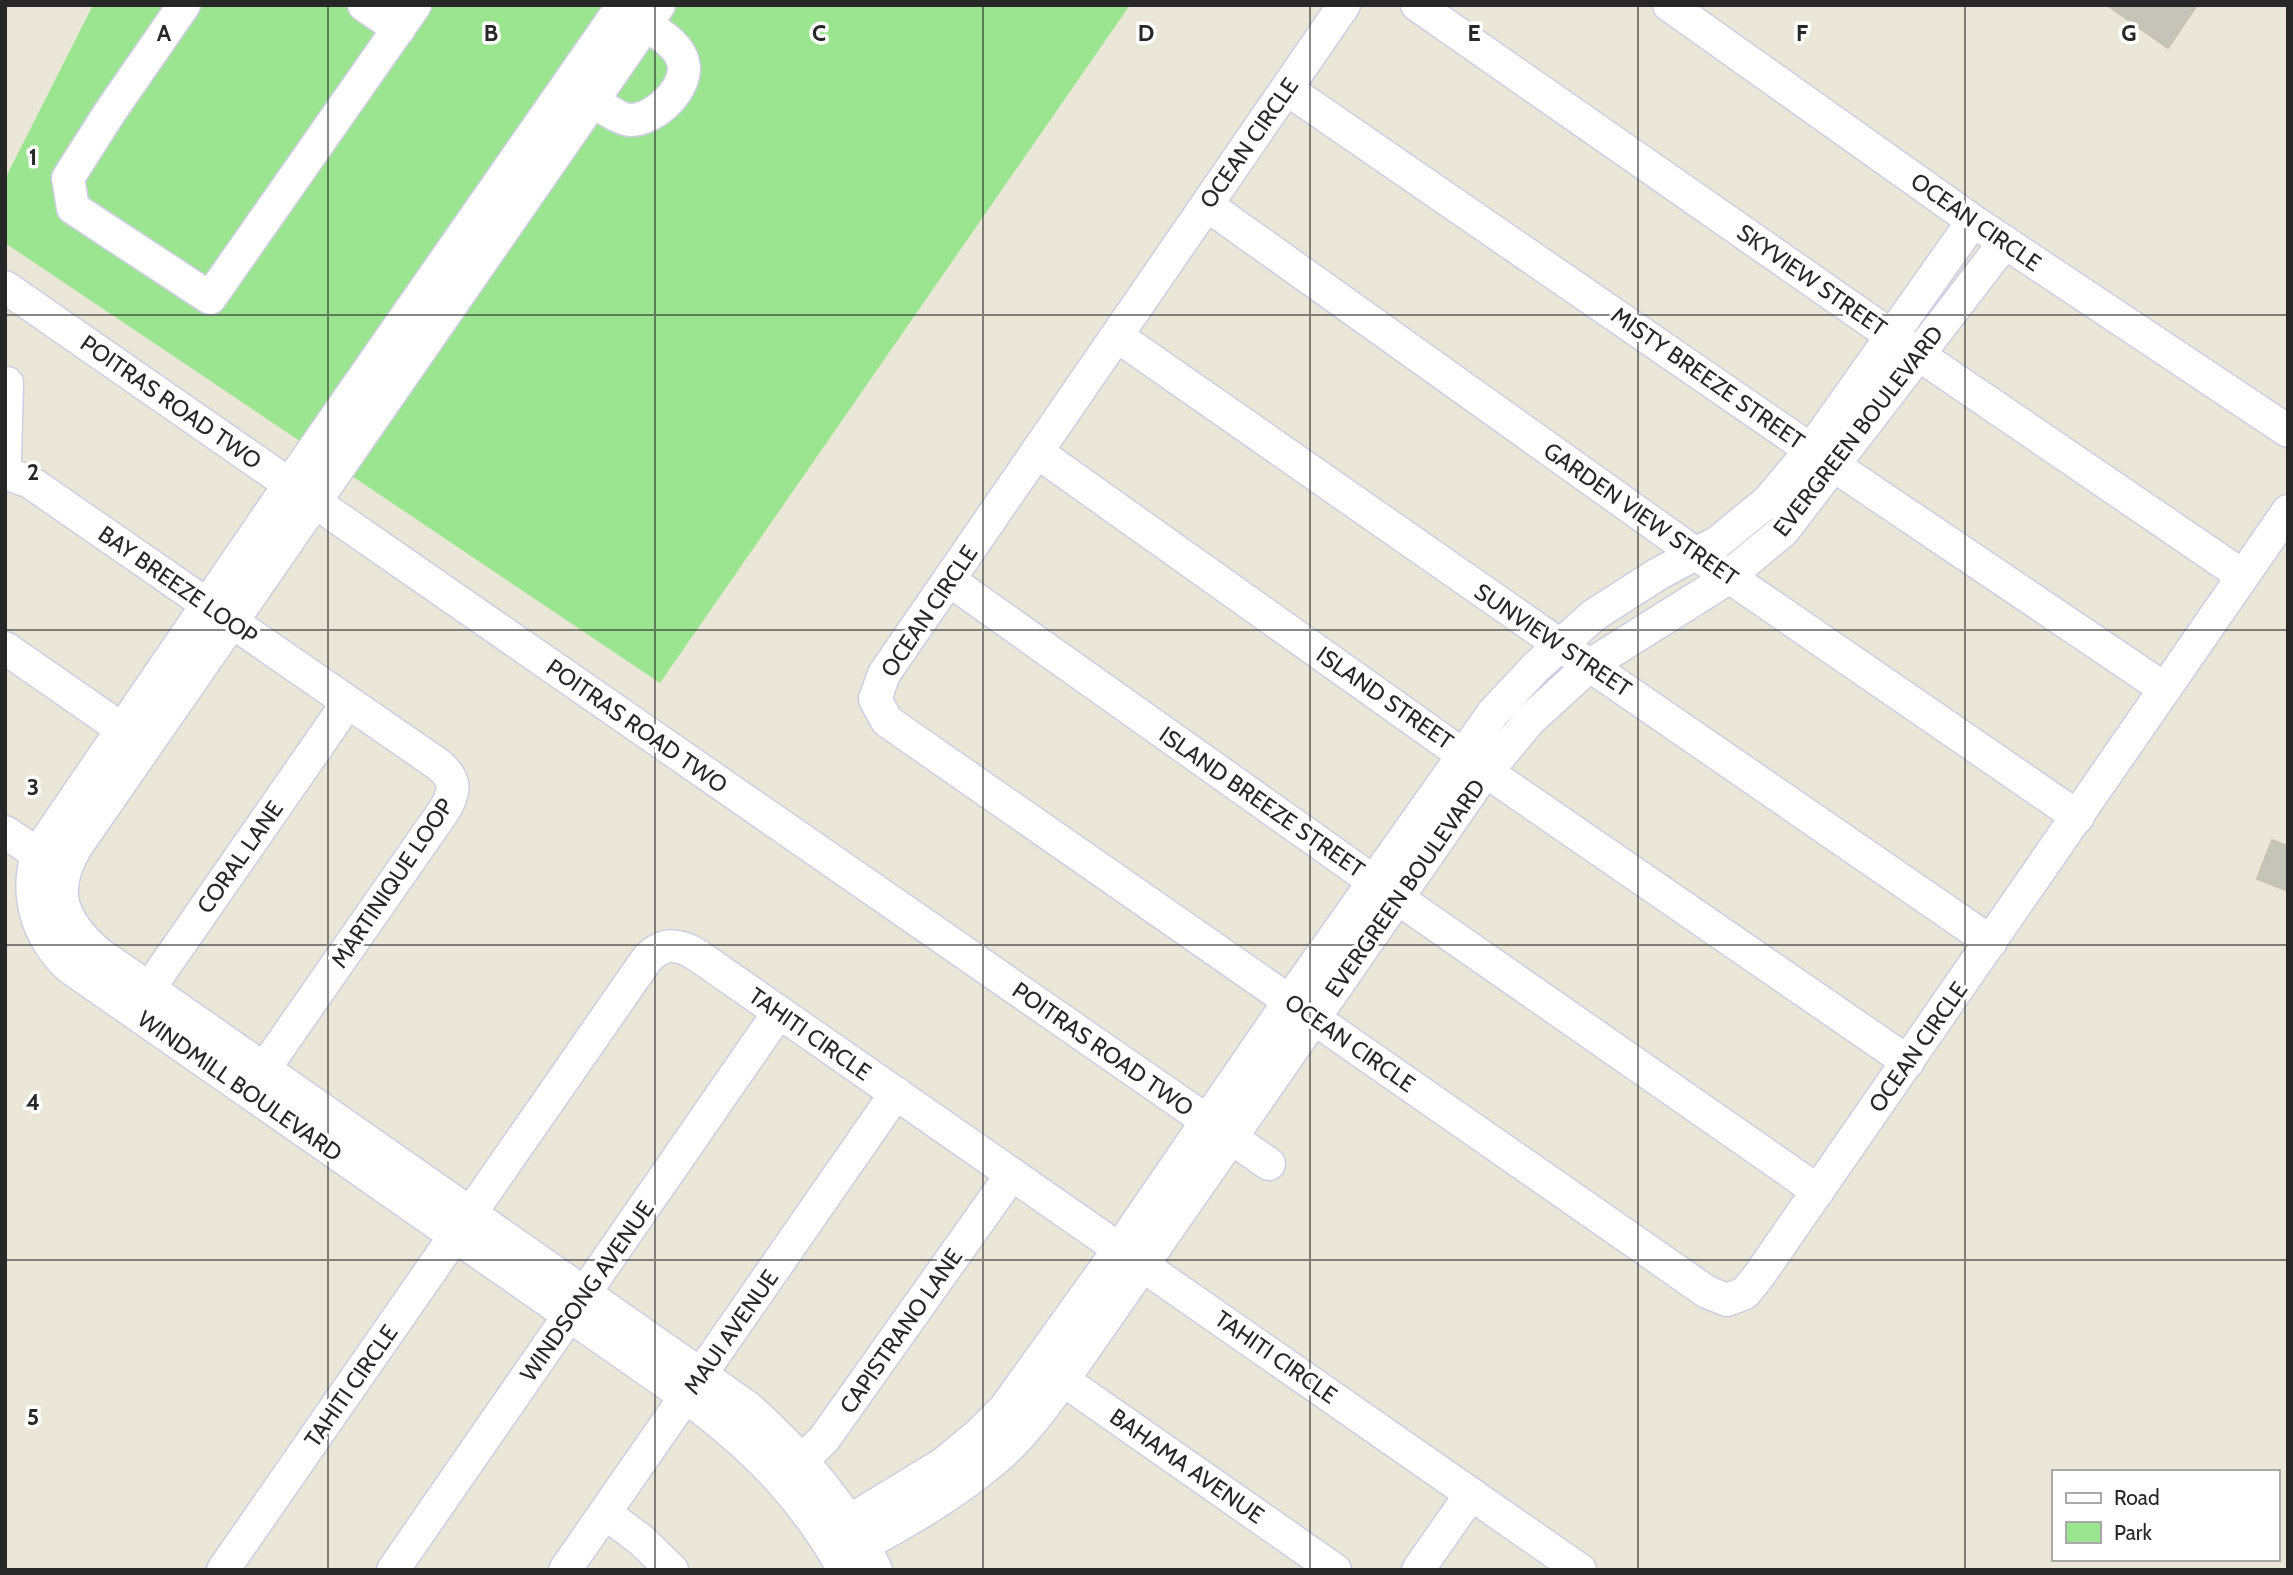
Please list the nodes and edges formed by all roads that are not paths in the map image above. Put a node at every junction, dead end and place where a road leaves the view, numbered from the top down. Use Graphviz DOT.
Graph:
graph roads {
  1 [pos="184,5"];
  2 [pos="364,5"];
  3 [pos="1345,5"];
  4 [pos="1417,5"];
  5 [pos="1669,5"];
  6 [pos="643,11"];
  7 [pos="407,17"];
  8 [pos="600,64"];
  9 [pos="1287,89"];
  10 [pos="593,101"];
  11 [pos="1207,205"];
  12 [pos="1973,221"];
  13 [pos="2005,242"];
  14 [pos="5,287"];
  15 [pos="1892,335"];
  16 [pos="1117,336"];
  17 [pos="1919,355"];
  18 [pos="7,383"];
  19 [pos="2288,432"];
  20 [pos="1037,452"];
  21 [pos="1824,457"];
  22 [pos="5,460"];
  23 [pos="5,473"];
  24 [pos="302,493"];
  25 [pos="2288,512"];
  26 [pos="1696,554"];
  27 [pos="1729,576"];
  28 [pos="2244,576"];
  29 [pos="949,580"];
  30 [pos="219,613"];
  31 [pos="1560,645"];
  32 [pos="5,648"];
  33 [pos="1590,665"];
  34 [pos="2165,689"];
  35 [pos="348,702"];
  36 [pos="134,738"];
  37 [pos="1476,763"];
  38 [pos="2078,817"];
  39 [pos="5,832"];
  40 [pos="37,854"];
  41 [pos="64,872"];
  42 [pos="1385,890"];
  43 [pos="1991,942"];
  44 [pos="141,1001"];
  45 [pos="1302,1009"];
  46 [pos="779,1013"];
  47 [pos="1908,1062"];
  48 [pos="256,1081"];
  49 [pos="896,1093"];
  50 [pos="1219,1129"];
  51 [pos="1269,1164"];
  52 [pos="1012,1174"];
  53 [pos="1818,1191"];
  54 [pos="463,1224"];
  55 [pos="1132,1256"];
  56 [pos="578,1304"];
  57 [pos="1051,1371"];
  58 [pos="694,1385"];
  59 [pos="792,1470"];
  60 [pos="1471,1494"];
  61 [pos="605,1513"];
  62 [pos="849,1550"];
  63 [pos="223,1570"];
  64 [pos="393,1570"];
  65 [pos="565,1570"];
  66 [pos="672,1570"];
  67 [pos="1335,1570"];
  68 [pos="1418,1570"];
  69 [pos="1580,1570"];
  1 -- 7 [label="street"];
  2 -- 7 [label="street"];
  3 -- 9 [label="street, OCEAN CIRCLE"];
  4 -- 15 [label="street, SKYVIEW STREET"];
  5 -- 12 [label="street, OCEAN CIRCLE"];
  6 -- 8 [label="street"];
  6 -- 10 [label="street"];
  8 -- 10 [label="street"];
  8 -- 24 [label="street"];
  9 -- 11 [label="street, OCEAN CIRCLE"];
  9 -- 21 [label="street, MISTY BREEZE STREET"];
  10 -- 24 [label="street"];
  11 -- 16 [label="street, OCEAN CIRCLE"];
  11 -- 26 [label="street, GARDEN VIEW STREET"];
  12 -- 13 [label="street, OCEAN CIRCLE"];
  12 -- 15 [label="street, EVERGREEN BOULEVARD"];
  13 -- 17 [label="street, EVERGREEN BOULEVARD"];
  13 -- 19 [label="street, OCEAN CIRCLE"];
  14 -- 24 [label="street, POITRAS ROAD TWO"];
  15 -- 17 [label="street, SKYVIEW STREET"];
  15 -- 21 [label="street, EVERGREEN BOULEVARD"];
  16 -- 20 [label="street, OCEAN CIRCLE"];
  16 -- 31 [label="street, SUNVIEW STREET"];
  17 -- 21 [label="street, EVERGREEN BOULEVARD"];
  17 -- 28 [label="street, SKYVIEW STREET"];
  18 -- 22 [label="street"];
  20 -- 29 [label="street, OCEAN CIRCLE"];
  20 -- 37 [label="street, ISLAND STREET"];
  21 -- 26 [label="street, EVERGREEN BOULEVARD"];
  21 -- 27 [label="street, EVERGREEN BOULEVARD"];
  21 -- 34 [label="street, MISTY BREEZE STREET"];
  23 -- 30 [label="street, BAY BREEZE LOOP"];
  24 -- 30 [label="street, WINDMILL BOULEVARD"];
  24 -- 50 [label="street, POITRAS ROAD TWO"];
  25 -- 28 [label="street, OCEAN CIRCLE"];
  26 -- 27 [label="street, GARDEN VIEW STREET"];
  26 -- 31 [label="street, EVERGREEN BOULEVARD"];
  27 -- 33 [label="street, EVERGREEN BOULEVARD"];
  27 -- 38 [label="street, GARDEN VIEW STREET"];
  28 -- 34 [label="street, OCEAN CIRCLE"];
  29 -- 42 [label="street, ISLAND BREEZE STREET"];
  29 -- 45 [label="street, OCEAN CIRCLE"];
  30 -- 35 [label="street, BAY BREEZE LOOP"];
  30 -- 36 [label="street, WINDMILL BOULEVARD"];
  31 -- 33 [label="street, SUNVIEW STREET"];
  31 -- 37 [label="street, EVERGREEN BOULEVARD"];
  32 -- 36 [label="street"];
  33 -- 37 [label="street, EVERGREEN BOULEVARD"];
  33 -- 43 [label="street, SUNVIEW STREET"];
  34 -- 38 [label="street, OCEAN CIRCLE"];
  35 -- 44 [label="street, CORAL LANE"];
  35 -- 48 [label="street, MARTINIQUE LOOP"];
  36 -- 40 [label="street, WINDMILL BOULEVARD"];
  36 -- 41 [label="street, WINDMILL BOULEVARD"];
  37 -- 42 [label="street, EVERGREEN BOULEVARD"];
  37 -- 47 [label="street, ISLAND STREET"];
  38 -- 43 [label="street, OCEAN CIRCLE"];
  39 -- 40 [label="street"];
  40 -- 41 [label="street"];
  40 -- 44 [label="street, WINDMILL BOULEVARD"];
  41 -- 44 [label="street, WINDMILL BOULEVARD"];
  42 -- 45 [label="street, EVERGREEN BOULEVARD"];
  42 -- 53 [label="street, ISLAND BREEZE STREET"];
  43 -- 47 [label="street, OCEAN CIRCLE"];
  44 -- 48 [label="street, WINDMILL BOULEVARD"];
  45 -- 50 [label="street, EVERGREEN BOULEVARD"];
  45 -- 53 [label="street, OCEAN CIRCLE"];
  46 -- 49 [label="street, TAHITI CIRCLE"];
  46 -- 54 [label="street, TAHITI CIRCLE"];
  46 -- 56 [label="street, WINDSONG AVENUE"];
  47 -- 53 [label="street, OCEAN CIRCLE"];
  48 -- 54 [label="street, WINDMILL BOULEVARD"];
  49 -- 52 [label="street, TAHITI CIRCLE"];
  49 -- 58 [label="street, MAUI AVENUE"];
  50 -- 51 [label="street, POITRAS ROAD TWO"];
  50 -- 55 [label="street, EVERGREEN BOULEVARD"];
  52 -- 55 [label="street, TAHITI CIRCLE"];
  52 -- 59 [label="street, CAPISTRANO LANE"];
  54 -- 56 [label="street, WINDMILL BOULEVARD"];
  54 -- 63 [label="street, TAHITI CIRCLE"];
  55 -- 57 [label="street, EVERGREEN BOULEVARD"];
  55 -- 60 [label="street, TAHITI CIRCLE"];
  56 -- 58 [label="street, WINDMILL BOULEVARD"];
  56 -- 64 [label="street, WINDSONG AVENUE"];
  57 -- 62 [label="street, EVERGREEN BOULEVARD"];
  57 -- 67 [label="street, BAHAMA AVENUE"];
  58 -- 59 [label="street, WINDMILL BOULEVARD"];
  58 -- 61 [label="street, MAUI AVENUE"];
  59 -- 62 [label="street, WINDMILL BOULEVARD"];
  60 -- 68 [label="street"];
  60 -- 69 [label="street, TAHITI CIRCLE"];
  61 -- 65 [label="street, MAUI AVENUE"];
  61 -- 66 [label="street"];
}
